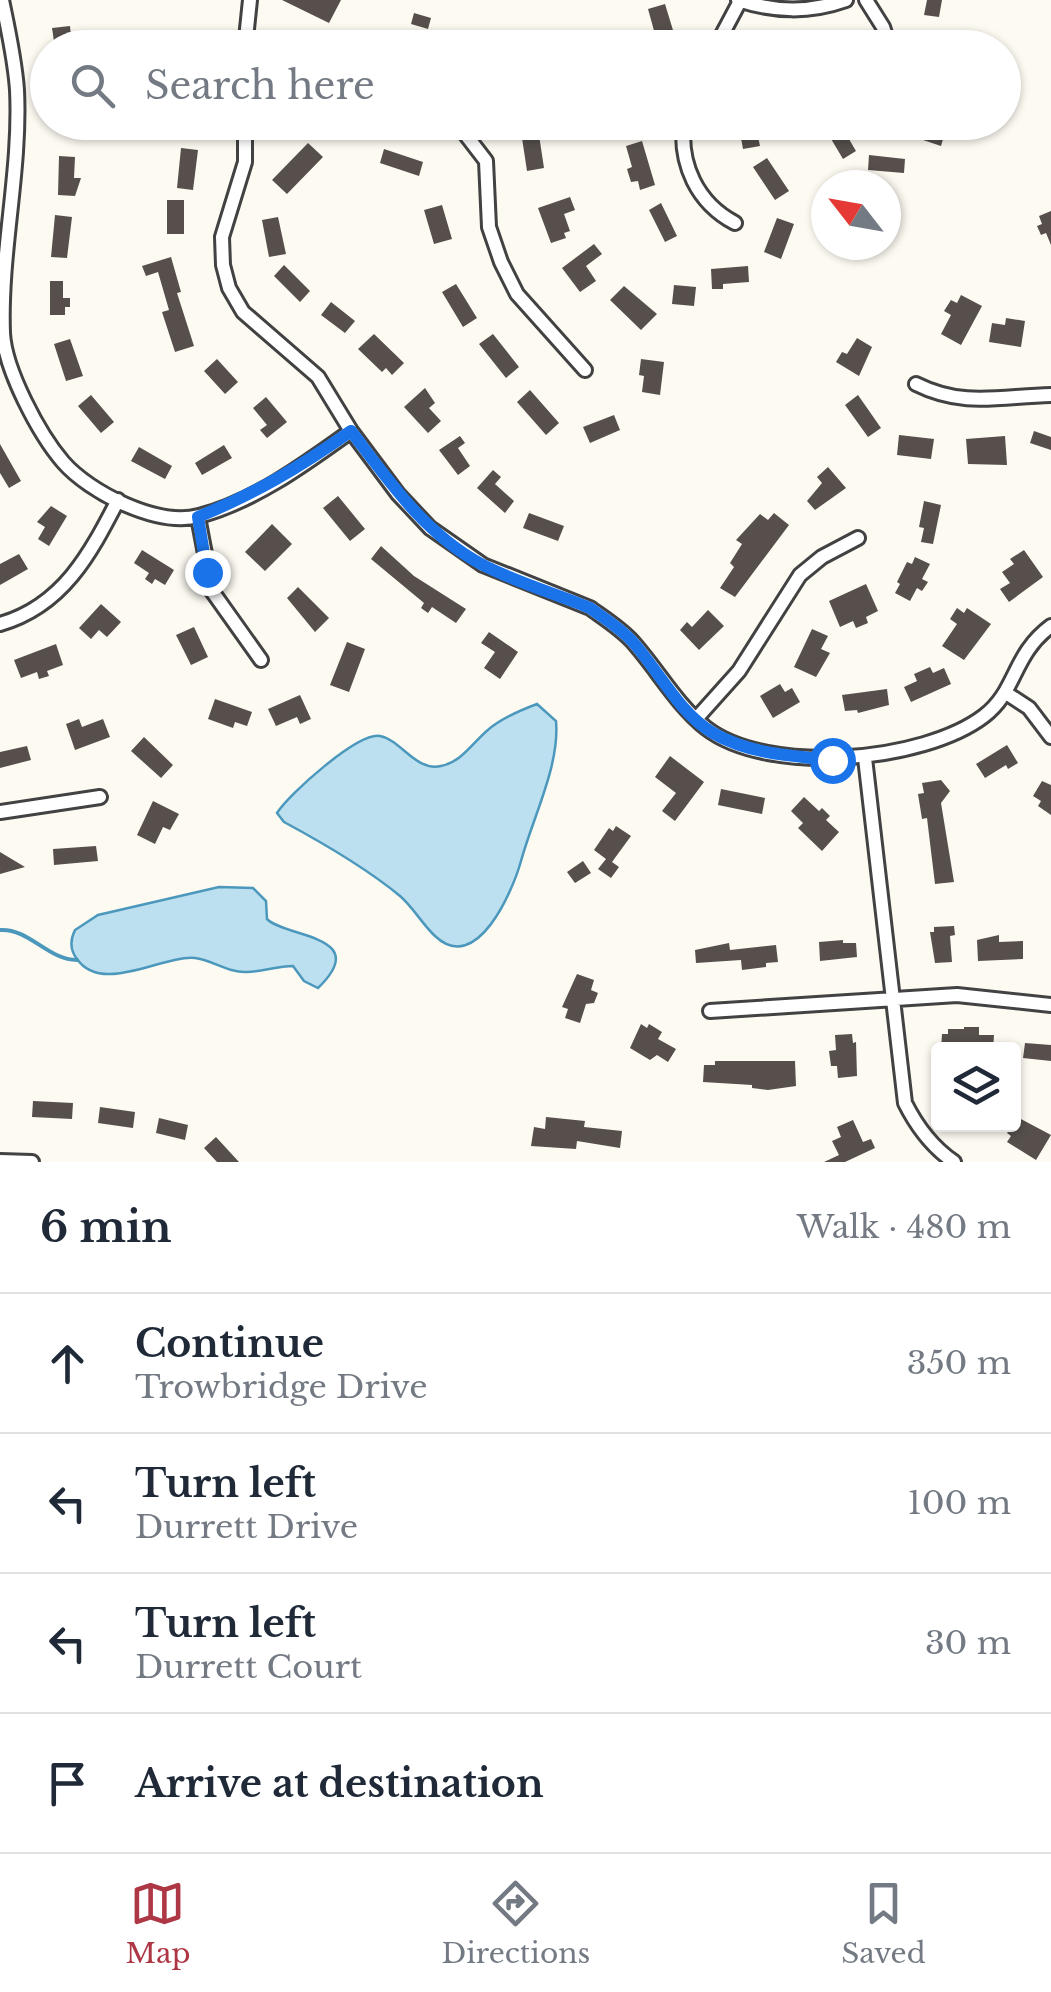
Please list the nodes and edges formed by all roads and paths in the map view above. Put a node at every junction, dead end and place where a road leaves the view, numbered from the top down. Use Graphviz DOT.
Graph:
graph roads {
  1 [pos="2,0"];
  2 [pos="250,0"];
  3 [pos="846,0"];
  4 [pos="866,0"];
  5 [pos="739,1"];
  6 [pos="247,30"];
  7 [pos="724,30"];
  8 [pos="885,30"];
  9 [pos="245,140"];
  10 [pos="470,140"];
  11 [pos="685,140"];
  12 [pos="4,218"];
  13 [pos="735,223"];
  14 [pos="585,370"];
  15 [pos="916,384"];
  16 [pos="1051,395"];
  17 [pos="351,431"];
  18 [pos="118,500"];
  19 [pos="198,517"];
  20 [pos="858,538"];
  21 [pos="0,624"];
  22 [pos="1051,626"];
  23 [pos="262,660"];
  24 [pos="1006,693"];
  25 [pos="696,719"];
  26 [pos="1051,737"];
  27 [pos="864,758"];
  28 [pos="100,797"];
  29 [pos="0,812"];
  30 [pos="894,1000"];
  31 [pos="1051,1005"];
  32 [pos="710,1011"];
  33 [pos="0,1161"];
  34 [pos="32,1162"];
  35 [pos="954,1162"];
  1 -- 12 [label="street"];
  2 -- 6 [label="street"];
  3 -- 5 [label="street"];
  4 -- 8 [label="street"];
  5 -- 7 [label="street"];
  9 -- 17 [label="street"];
  10 -- 14 [label="street"];
  11 -- 13 [label="street"];
  12 -- 18 [label="street"];
  15 -- 16 [label="street"];
  17 -- 19 [label="street"];
  17 -- 25 [label="street"];
  18 -- 19 [label="street"];
  18 -- 21 [label="street"];
  19 -- 23 [label="street"];
  20 -- 25 [label="street"];
  22 -- 24 [label="street"];
  24 -- 26 [label="street"];
  24 -- 27 [label="street"];
  25 -- 27 [label="street"];
  27 -- 30 [label="street"];
  28 -- 29 [label="street"];
  30 -- 31 [label="street"];
  30 -- 32 [label="street"];
  30 -- 35 [label="street"];
  33 -- 34 [label="street"];
}
